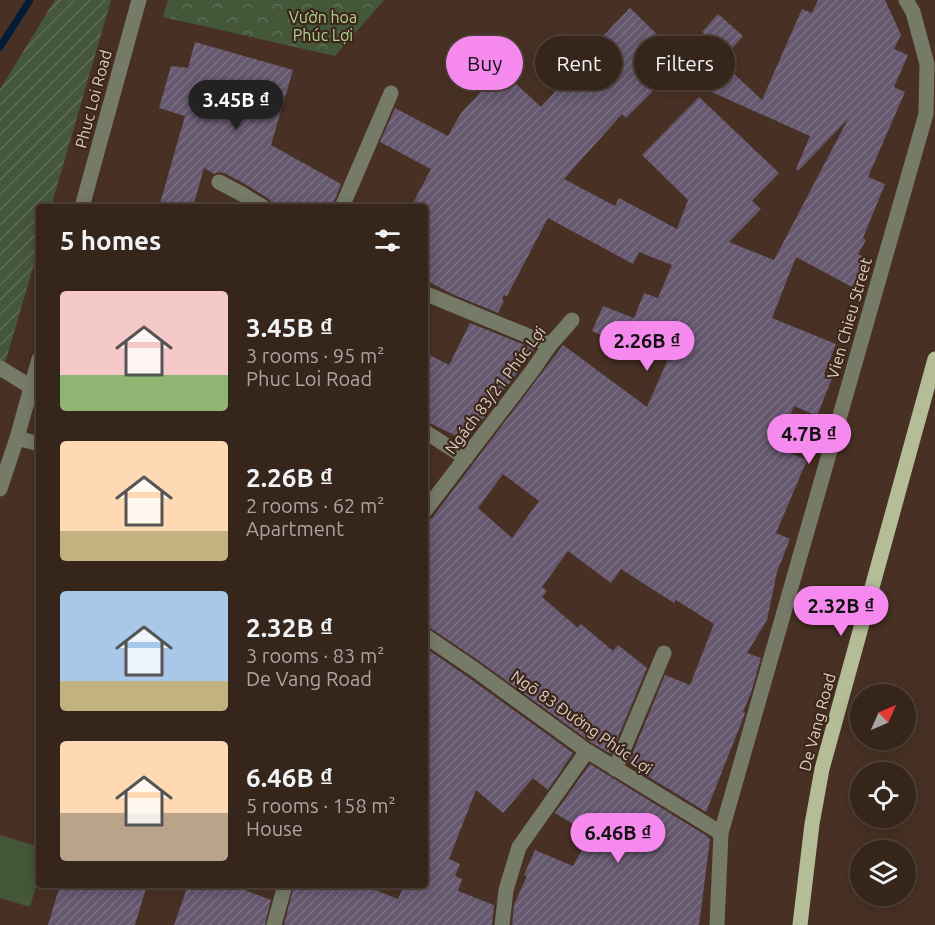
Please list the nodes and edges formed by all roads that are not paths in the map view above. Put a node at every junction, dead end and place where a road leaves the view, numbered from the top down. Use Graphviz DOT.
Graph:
graph roads {
  1 [pos="139,0"];
  2 [pos="906,0"];
  3 [pos="391,93"];
  4 [pos="219,182"];
  5 [pos="83,204"];
  6 [pos="258,204"];
  7 [pos="343,204"];
  8 [pos="428,295"];
  9 [pos="572,320"];
  10 [pos="550,345"];
  11 [pos="935,359"];
  12 [pos="0,368"];
  13 [pos="36,369"];
  14 [pos="31,387"];
  15 [pos="428,434"];
  16 [pos="16,438"];
  17 [pos="36,443"];
  18 [pos="466,458"];
  19 [pos="0,489"];
  20 [pos="428,507"];
  21 [pos="428,639"];
  22 [pos="664,653"];
  23 [pos="587,751"];
  24 [pos="615,769"];
  25 [pos="721,833"];
  26 [pos="284,888"];
  27 [pos="274,925"];
  28 [pos="502,925"];
  29 [pos="717,925"];
  30 [pos="800,925"];
  1 -- 5 [label="street, Phuc Loi Road"];
  2 -- 25 [label="street, Vien Chieu Street"];
  3 -- 7 [label="street"];
  4 -- 6 [label="street"];
  8 -- 10 [label="street"];
  9 -- 10 [label="street, Ngách 83/21 Phúc Lợi"];
  10 -- 18 [label="street, Ngách 83/21 Phúc Lợi"];
  11 -- 30 [label="main road, De Vang Road"];
  12 -- 14 [label="street"];
  13 -- 14 [label="street"];
  14 -- 16 [label="street"];
  15 -- 18 [label="street"];
  16 -- 17 [label="street"];
  16 -- 19 [label="street"];
  18 -- 20 [label="street, Ngách 83/21 Phúc Lợi"];
  21 -- 23 [label="street, Ngõ 83 Đường Phúc Lợi"];
  22 -- 24 [label="street"];
  23 -- 24 [label="street, Ngõ 83 Đường Phúc Lợi"];
  23 -- 28 [label="street"];
  24 -- 25 [label="street, Ngõ 83 Đường Phúc Lợi"];
  25 -- 29 [label="street, Vien Chieu Street"];
  26 -- 27 [label="street"];
}
